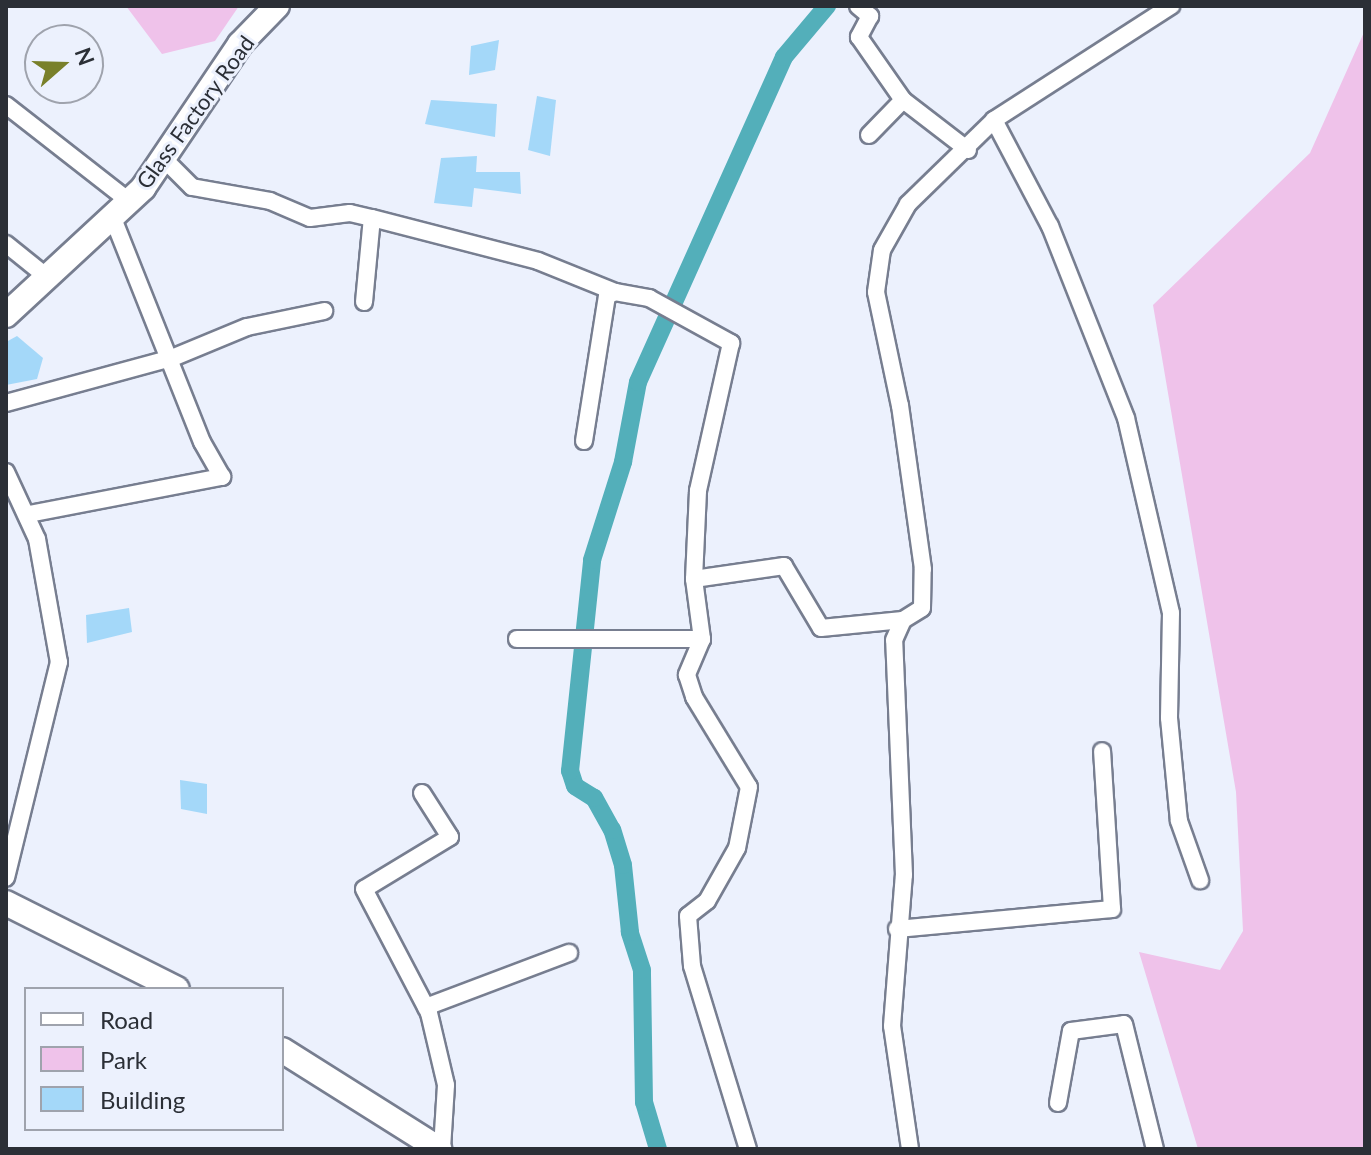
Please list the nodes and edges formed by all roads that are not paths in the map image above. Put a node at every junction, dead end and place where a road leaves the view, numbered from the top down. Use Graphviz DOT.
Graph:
graph roads {
  1 [pos="277,6"];
  2 [pos="858,6"];
  3 [pos="1171,6"];
  4 [pos="903,100"];
  5 [pos="6,105"];
  6 [pos="994,120"];
  7 [pos="869,135"];
  8 [pos="968,150"];
  9 [pos="163,158"];
  10 [pos="120,209"];
  11 [pos="372,218"];
  12 [pos="6,244"];
  13 [pos="47,277"];
  14 [pos="615,292"];
  15 [pos="364,302"];
  16 [pos="324,311"];
  17 [pos="6,315"];
  18 [pos="172,358"];
  19 [pos="6,403"];
  20 [pos="584,441"];
  21 [pos="6,472"];
  22 [pos="29,514"];
  23 [pos="694,579"];
  24 [pos="903,620"];
  25 [pos="517,639"];
  26 [pos="702,639"];
  27 [pos="1102,751"];
  28 [pos="422,793"];
  29 [pos="6,878"];
  30 [pos="1200,880"];
  31 [pos="6,903"];
  32 [pos="897,929"];
  33 [pos="569,953"];
  34 [pos="173,987"];
  35 [pos="426,1007"];
  36 [pos="284,1051"];
  37 [pos="1058,1103"];
  38 [pos="440,1149"];
  39 [pos="748,1149"];
  40 [pos="910,1149"];
  41 [pos="1155,1149"];
  1 -- 9 [label="main road, Glass Factory Road"];
  2 -- 4 [label="street"];
  3 -- 6 [label="street"];
  4 -- 7 [label="street"];
  4 -- 8 [label="street"];
  5 -- 10 [label="street"];
  6 -- 8 [label="street"];
  6 -- 30 [label="street"];
  8 -- 24 [label="street"];
  9 -- 10 [label="main road, Glass Factory Road"];
  9 -- 11 [label="street"];
  10 -- 13 [label="main road, Glass Factory Road"];
  10 -- 18 [label="street"];
  11 -- 14 [label="street"];
  11 -- 15 [label="street"];
  12 -- 13 [label="street"];
  13 -- 17 [label="main road, Glass Factory Road"];
  14 -- 20 [label="street"];
  14 -- 23 [label="street"];
  16 -- 18 [label="street"];
  18 -- 19 [label="street"];
  18 -- 22 [label="street"];
  21 -- 22 [label="street"];
  22 -- 29 [label="street"];
  23 -- 24 [label="street"];
  23 -- 26 [label="street"];
  24 -- 32 [label="street"];
  25 -- 26 [label="street"];
  26 -- 39 [label="street"];
  27 -- 32 [label="street"];
  28 -- 35 [label="street"];
  31 -- 34 [label="main road"];
  32 -- 40 [label="street"];
  33 -- 35 [label="street"];
  35 -- 38 [label="street"];
  36 -- 38 [label="main road"];
  37 -- 41 [label="street"];
}
